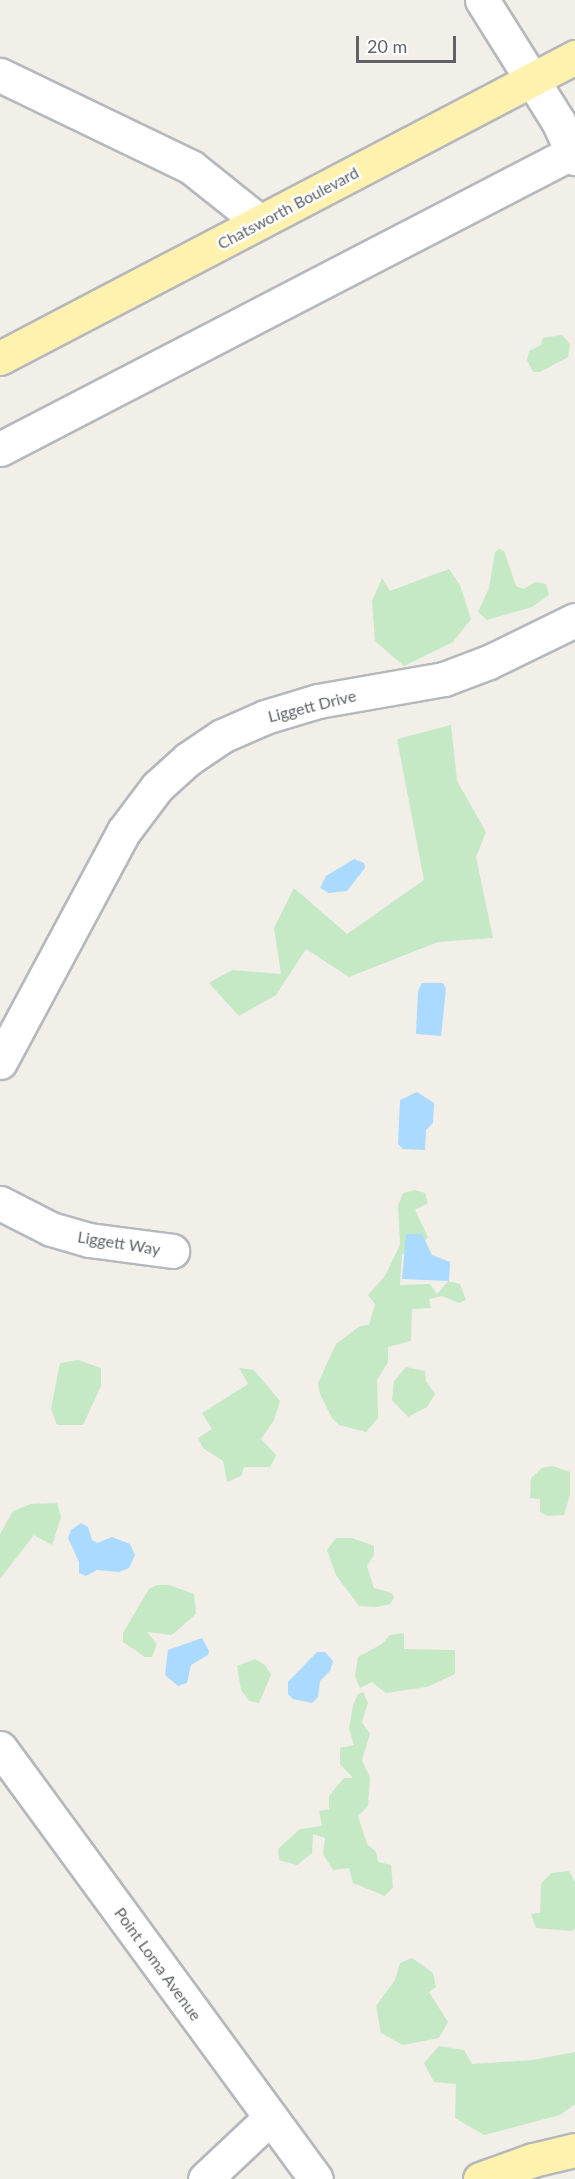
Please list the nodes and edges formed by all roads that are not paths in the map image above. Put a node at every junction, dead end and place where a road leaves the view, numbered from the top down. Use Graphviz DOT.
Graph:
graph roads {
  1 [pos="482,0"];
  2 [pos="575,57"];
  3 [pos="0,75"];
  4 [pos="532,79"];
  5 [pos="574,153"];
  6 [pos="260,222"];
  7 [pos="0,358"];
  8 [pos="0,449"];
  9 [pos="575,620"];
  10 [pos="0,1062"];
  11 [pos="0,1203"];
  12 [pos="172,1251"];
  13 [pos="0,1748"];
  14 [pos="270,2118"];
  15 [pos="575,2150"];
  16 [pos="205,2179"];
  17 [pos="316,2179"];
  18 [pos="480,2179"];
  1 -- 4 [label="street"];
  2 -- 4 [label="main road, Chatsworth Boulevard"];
  3 -- 6 [label="street"];
  4 -- 5 [label="street"];
  4 -- 6 [label="main road, Chatsworth Boulevard"];
  5 -- 8 [label="street"];
  6 -- 7 [label="main road, Chatsworth Boulevard"];
  9 -- 10 [label="street, Liggett Drive"];
  11 -- 12 [label="street, Liggett Way"];
  13 -- 14 [label="street, Point Loma Avenue"];
  14 -- 16 [label="street"];
  14 -- 17 [label="street, Point Loma Avenue"];
  15 -- 18 [label="main road"];
}
